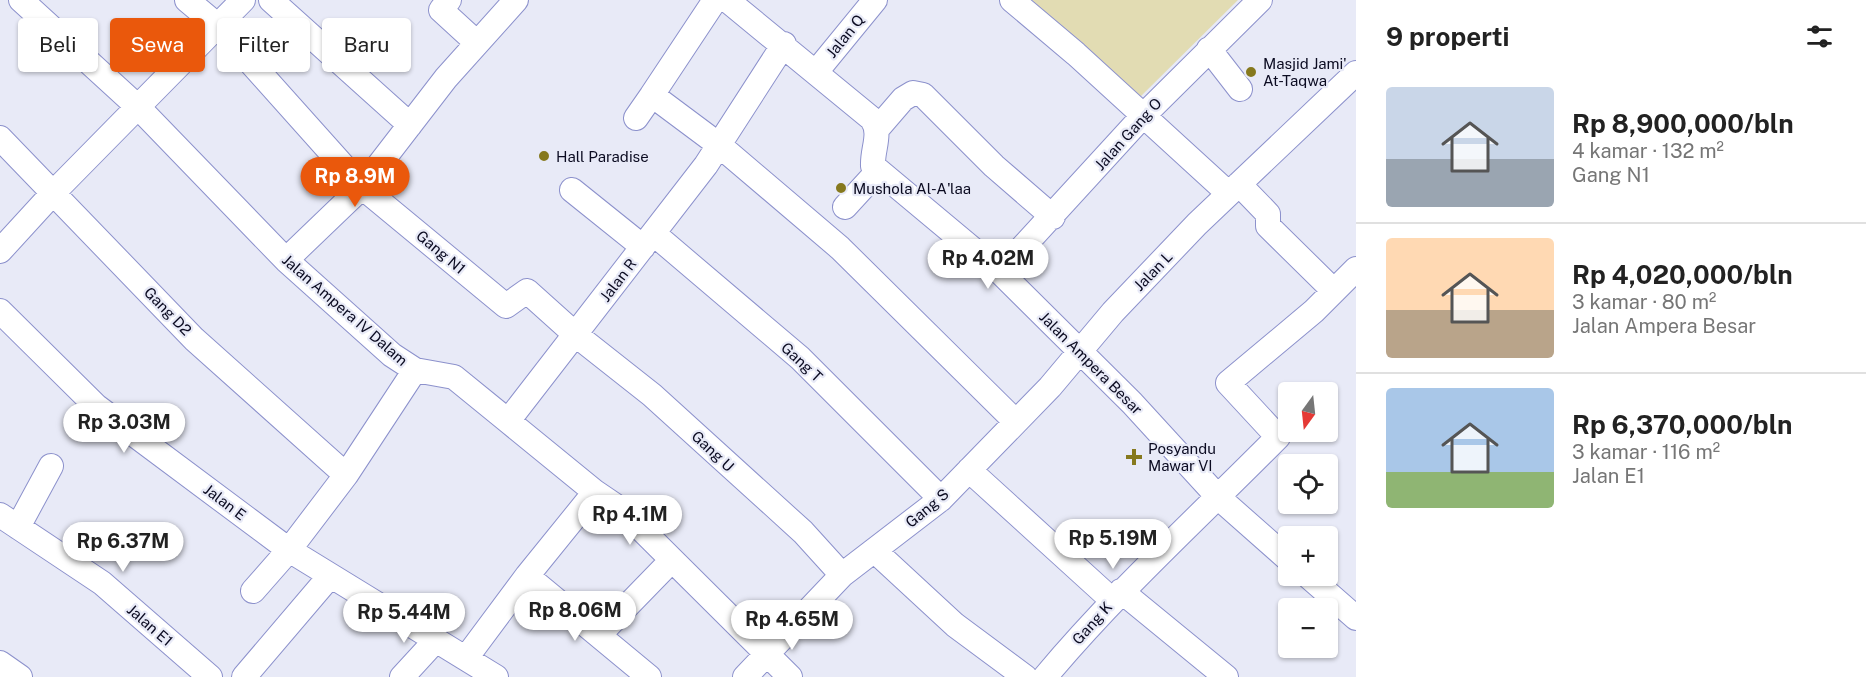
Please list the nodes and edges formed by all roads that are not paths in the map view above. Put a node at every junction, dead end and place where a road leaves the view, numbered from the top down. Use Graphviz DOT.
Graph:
graph roads {
  1 [pos="21,0"];
  2 [pos="187,0"];
  3 [pos="243,0"];
  4 [pos="271,0"];
  5 [pos="449,0"];
  6 [pos="516,0"];
  7 [pos="715,0"];
  8 [pos="727,0"];
  9 [pos="874,0"];
  10 [pos="1012,0"];
  11 [pos="1260,0"];
  12 [pos="226,18"];
  13 [pos="217,25"];
  14 [pos="217,27"];
  15 [pos="477,44"];
  16 [pos="784,44"];
  17 [pos="1209,49"];
  18 [pos="259,72"];
  19 [pos="816,72"];
  20 [pos="1356,74"];
  21 [pos="1240,89"];
  22 [pos="652,95"];
  23 [pos="139,108"];
  24 [pos="1143,117"];
  25 [pos="636,118"];
  26 [pos="410,125"];
  27 [pos="878,128"];
  28 [pos="0,138"];
  29 [pos="719,145"];
  30 [pos="878,171"];
  31 [pos="362,187"];
  32 [pos="1234,189"];
  33 [pos="572,190"];
  34 [pos="54,192"];
  35 [pos="845,207"];
  36 [pos="1053,217"];
  37 [pos="649,241"];
  38 [pos="0,251"];
  39 [pos="286,260"];
  40 [pos="1356,269"];
  41 [pos="1000,272"];
  42 [pos="1334,291"];
  43 [pos="0,311"];
  44 [pos="576,335"];
  45 [pos="1079,350"];
  46 [pos="415,370"];
  47 [pos="508,421"];
  48 [pos="1015,421"];
  49 [pos="51,466"];
  50 [pos="969,470"];
  51 [pos="346,475"];
  52 [pos="595,492"];
  53 [pos="1219,498"];
  54 [pos="941,499"];
  55 [pos="9,521"];
  56 [pos="289,550"];
  57 [pos="1278,550"];
  58 [pos="876,552"];
  59 [pos="671,561"];
  60 [pos="842,575"];
  61 [pos="330,576"];
  62 [pos="526,576"];
  63 [pos="1319,586"];
  64 [pos="253,591"];
  65 [pos="1117,596"];
  66 [pos="1356,618"];
  67 [pos="600,634"];
  68 [pos="436,640"];
  69 [pos="766,656"];
  70 [pos="466,658"];
  71 [pos="0,663"];
  72 [pos="20,677"];
  73 [pos="210,677"];
  74 [pos="244,677"];
  75 [pos="402,677"];
  76 [pos="496,677"];
  77 [pos="649,677"];
  78 [pos="745,677"];
  79 [pos="790,677"];
  80 [pos="1025,677"];
  81 [pos="1045,677"];
  82 [pos="1226,677"];
  1 -- 23 [label="street, Jalan Ampera IV Dalam"];
  2 -- 13 [label="street, Gang N1"];
  3 -- 12 [label="street"];
  4 -- 26 [label="street"];
  5 -- 15 [label="street"];
  6 -- 15 [label="street"];
  7 -- 22 [label="street"];
  8 -- 16 [label="street"];
  9 -- 19 [label="street, Jalan Q"];
  10 -- 24 [label="street"];
  11 -- 17 [label="street, Jalan Gang O"];
  14 -- 23 [label="street"];
  15 -- 26 [label="street"];
  16 -- 19 [label="street"];
  16 -- 29 [label="street, Jalan R"];
  17 -- 21 [label="street"];
  17 -- 24 [label="street, Jalan Gang O"];
  18 -- 31 [label="street, Gang N1"];
  19 -- 27 [label="street"];
  20 -- 32 [label="street, Jalan L"];
  22 -- 25 [label="street"];
  22 -- 29 [label="street"];
  23 -- 34 [label="street"];
  23 -- 39 [label="street, Jalan Ampera IV Dalam"];
  24 -- 32 [label="street"];
  24 -- 36 [label="street, Jalan Gang O"];
  26 -- 31 [label="street"];
  27 -- 30 [label="street"];
  27 -- 36 [label="street"];
  28 -- 34 [label="street, Gang D2"];
  29 -- 37 [label="street, Jalan R"];
  29 -- 48 [label="street"];
  30 -- 35 [label="street"];
  30 -- 41 [label="street, Jalan Ampera Besar"];
  31 -- 39 [label="street"];
  31 -- 44 [label="street, Gang N1"];
  32 -- 42 [label="street"];
  32 -- 45 [label="street, Jalan L"];
  33 -- 37 [label="street, Gang T"];
  34 -- 38 [label="street"];
  34 -- 51 [label="street, Gang D2"];
  36 -- 41 [label="street, Jalan Gang O"];
  37 -- 44 [label="street, Jalan R"];
  37 -- 54 [label="street, Gang T"];
  39 -- 46 [label="street, Jalan Ampera IV Dalam"];
  40 -- 42 [label="street"];
  41 -- 45 [label="street, Jalan Ampera Besar"];
  42 -- 53 [label="street, Gang K"];
  43 -- 56 [label="street, Jalan E"];
  44 -- 47 [label="street, Jalan R"];
  44 -- 60 [label="street, Gang U"];
  45 -- 48 [label="street, Gang S"];
  45 -- 53 [label="street, Jalan Ampera Besar"];
  46 -- 47 [label="street"];
  46 -- 51 [label="street, Jalan Ampera IV Dalam"];
  47 -- 52 [label="street"];
  48 -- 50 [label="street, Gang S"];
  49 -- 55 [label="street"];
  50 -- 54 [label="street, Gang S"];
  50 -- 65 [label="street"];
  51 -- 56 [label="street, Jalan Ampera IV Dalam"];
  52 -- 59 [label="street"];
  52 -- 62 [label="street"];
  53 -- 57 [label="street, Jalan Ampera Besar"];
  53 -- 65 [label="street, Gang K"];
  54 -- 58 [label="street, Gang S"];
  55 -- 73 [label="street, Jalan E1"];
  56 -- 61 [label="street"];
  56 -- 64 [label="street, Jalan Ampera IV Dalam"];
  58 -- 60 [label="street, Gang S"];
  58 -- 80 [label="street"];
  59 -- 67 [label="street"];
  59 -- 69 [label="street"];
  60 -- 69 [label="street, Gang S"];
  61 -- 68 [label="street"];
  61 -- 74 [label="street"];
  62 -- 67 [label="street"];
  62 -- 70 [label="street"];
  63 -- 66 [label="street"];
  65 -- 81 [label="street, Gang K"];
  65 -- 82 [label="street"];
  67 -- 77 [label="street"];
  68 -- 70 [label="street"];
  68 -- 75 [label="street"];
  69 -- 78 [label="street, Gang S"];
  69 -- 79 [label="street"];
  70 -- 76 [label="street"];
  71 -- 72 [label="street"];
}
